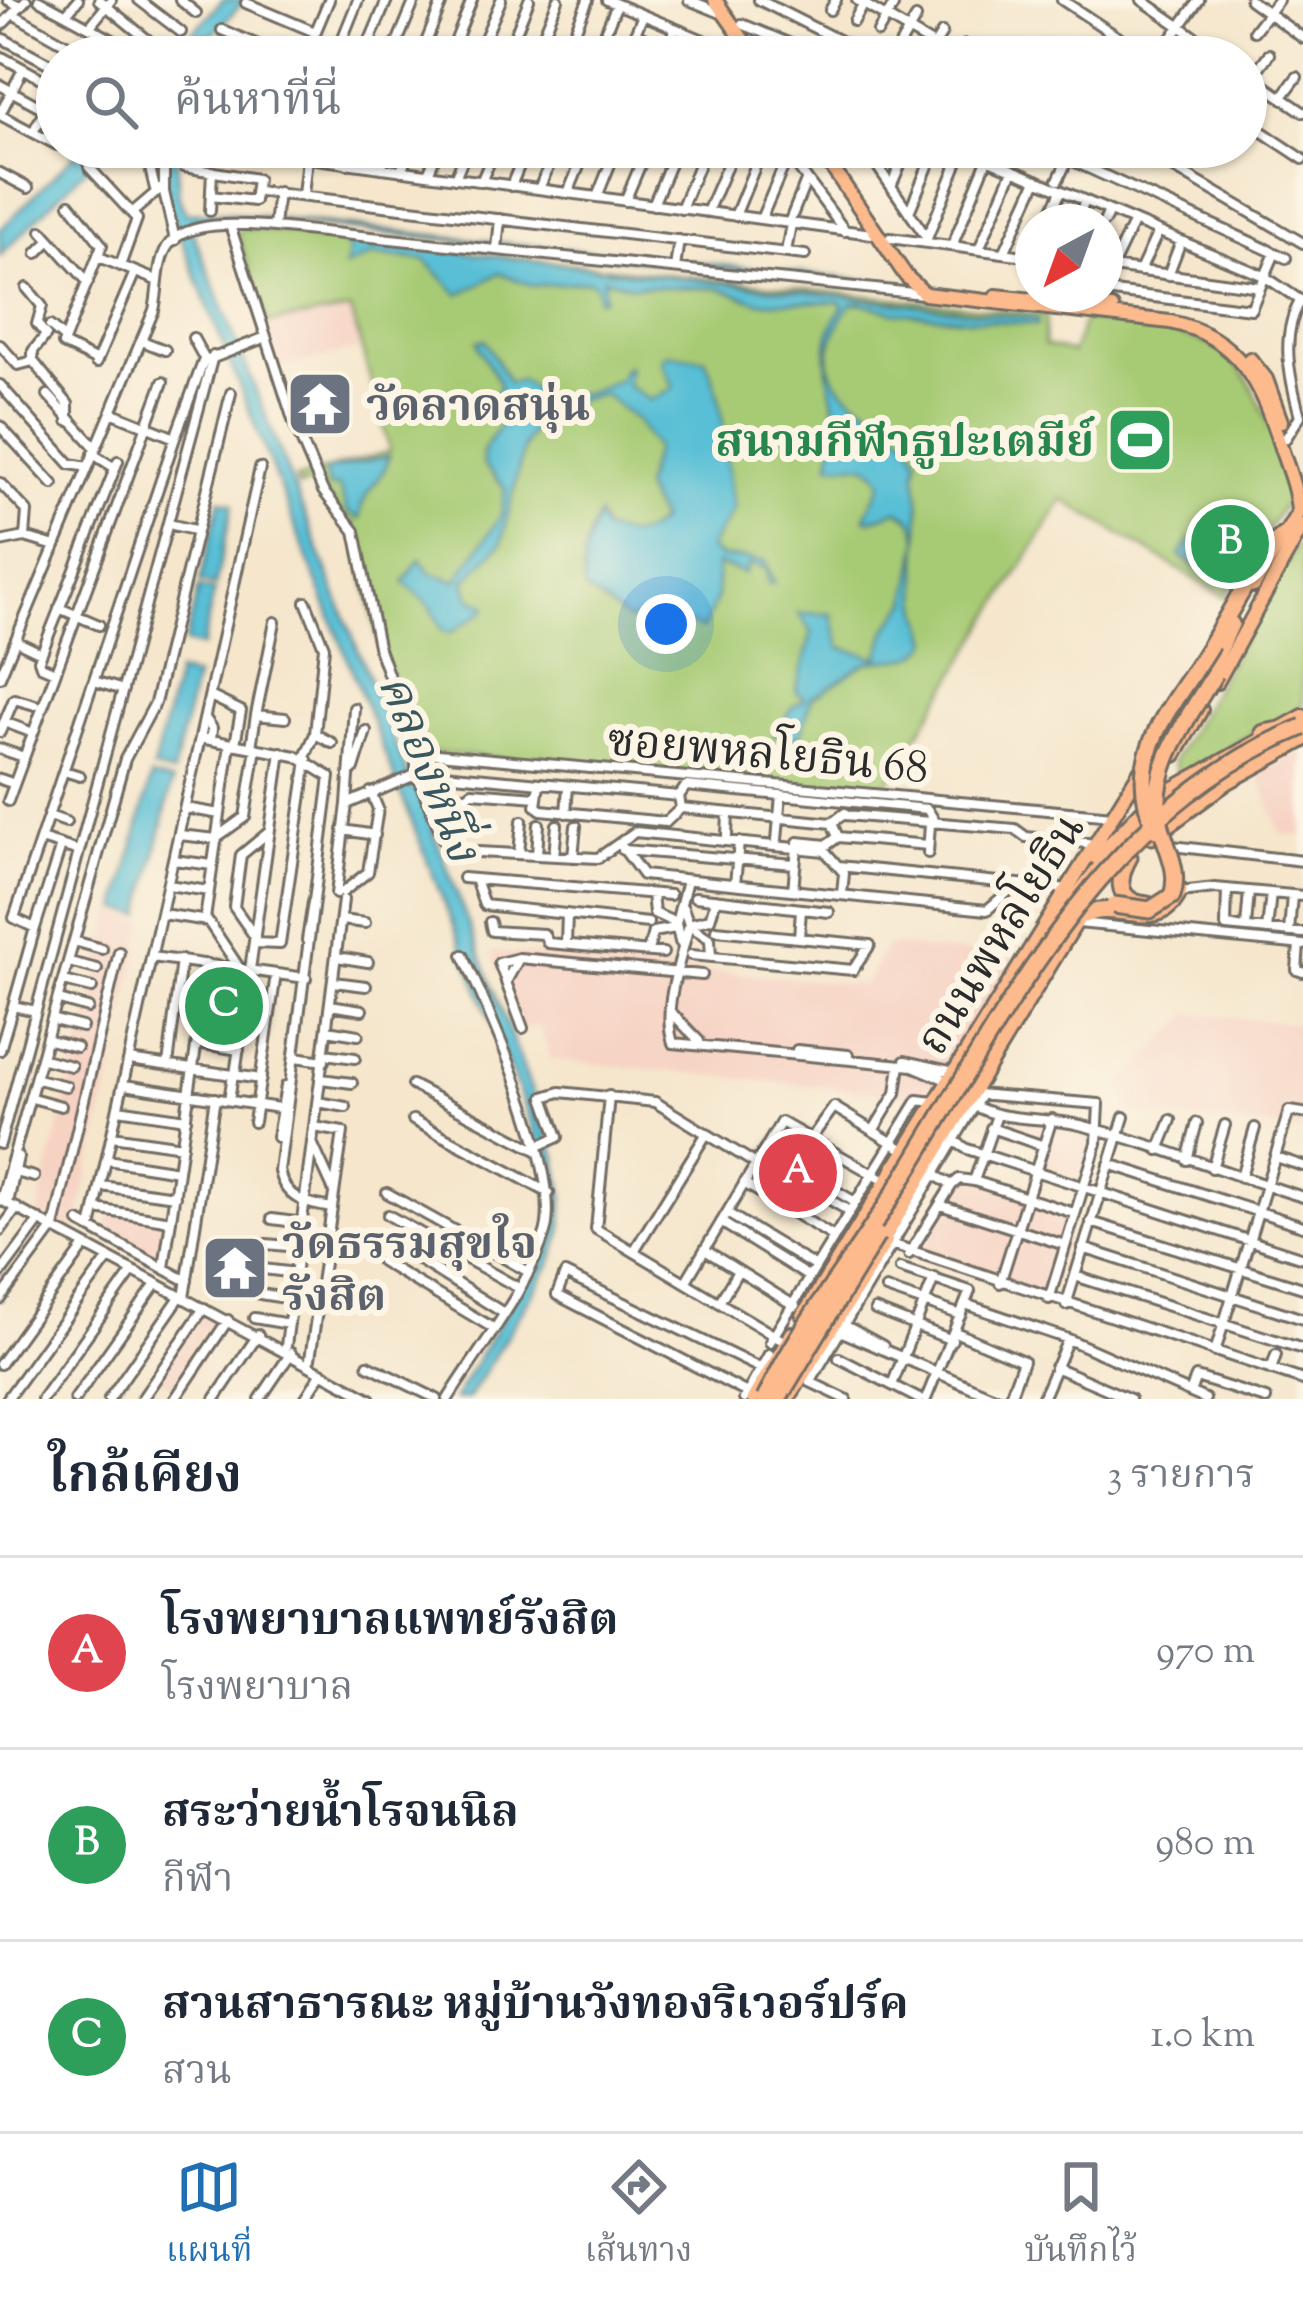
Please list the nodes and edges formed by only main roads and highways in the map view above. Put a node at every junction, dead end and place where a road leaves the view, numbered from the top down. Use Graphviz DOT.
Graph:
graph roads {
  1 [pos="715,0"];
  2 [pos="725,0"];
  3 [pos="743,36"];
  4 [pos="749,36"];
  5 [pos="834,168"];
  6 [pos="841,168"];
  7 [pos="885,237"];
  8 [pos="1015,300"];
  9 [pos="1015,302"];
  10 [pos="1123,311"];
  11 [pos="1098,312"];
  12 [pos="1303,481"];
  13 [pos="1301,514"];
  14 [pos="1284,535"];
  15 [pos="1232,622"];
  16 [pos="1236,640"];
  17 [pos="1212,672"];
  18 [pos="1302,730"];
  19 [pos="1264,734"];
  20 [pos="1172,762"];
  21 [pos="1146,766"];
  22 [pos="1183,781"];
  23 [pos="1178,815"];
  24 [pos="1157,833"];
  25 [pos="1130,857"];
  26 [pos="1075,883"];
  27 [pos="1118,899"];
  28 [pos="1082,919"];
  29 [pos="1064,940"];
  30 [pos="952,1132"];
  31 [pos="892,1175"];
  32 [pos="884,1202"];
  33 [pos="755,1397"];
  34 [pos="783,1399"];
  1 -- 3 [label="main road"];
  2 -- 4 [label="main road"];
  5 -- 7 [label="main road"];
  6 -- 7 [label="main road"];
  7 -- 8 [label="main road"];
  7 -- 9 [label="main road"];
  10 -- 12 [label="main road"];
  11 -- 13 [label="main road"];
  13 -- 14 [label="main road, ถนนพหลโยธิน"];
  13 -- 16 [label="main road"];
  14 -- 15 [label="main road, ถนนพหลโยธิน"];
  14 -- 24 [label="highway, bridge"];
  15 -- 17 [label="highway"];
  15 -- 21 [label="main road, ถนนพหลโยธิน"];
  16 -- 17 [label="highway"];
  16 -- 20 [label="main road"];
  17 -- 24 [label="highway, bridge"];
  17 -- 27 [label="highway, bridge"];
  18 -- 19 [label="highway"];
  18 -- 23 [label="highway, ถนนพหลโยธิน"];
  18 -- 32 [label="highway, ถนนพหลโยธิน"];
  18 -- 33 [label="highway, bridge"];
  18 -- 34 [label="highway, bridge"];
  19 -- 22 [label="main road"];
  20 -- 21 [label="main road"];
  20 -- 22 [label="main road"];
  21 -- 26 [label="main road, ถนนพหลโยธิน"];
  22 -- 26 [label="main road"];
  23 -- 25 [label="highway, ถนนพหลโยธิน"];
  23 -- 28 [label="highway"];
  24 -- 27 [label="highway, bridge"];
  25 -- 27 [label="highway"];
  25 -- 29 [label="highway, ถนนพหลโยธิน"];
  26 -- 31 [label="main road, ถนนพหลโยธิน"];
  27 -- 28 [label="highway"];
  28 -- 29 [label="highway"];
  29 -- 30 [label="highway, ถนนพหลโยธิน"];
  30 -- 34 [label="highway, ถนนพหลโยธิน"];
  30 -- 34 [label="main road, ถนนพหลโยธิน"];
  31 -- 32 [label="highway"];
  31 -- 33 [label="main road, ถนนพหลโยธิน"];
  32 -- 33 [label="highway, ถนนพหลโยธิน"];
}
